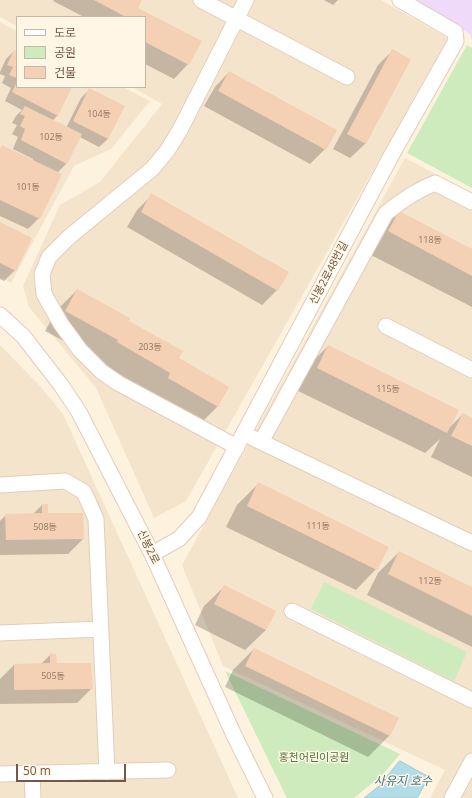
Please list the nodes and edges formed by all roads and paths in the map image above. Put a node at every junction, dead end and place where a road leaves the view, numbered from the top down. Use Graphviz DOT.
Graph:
graph roads {
  1 [pos="201,0"];
  2 [pos="246,0"];
  3 [pos="400,0"];
  4 [pos="237,19"];
  5 [pos="346,77"];
  6 [pos="472,202"];
  7 [pos="0,315"];
  8 [pos="386,326"];
  9 [pos="472,370"];
  10 [pos="240,440"];
  11 [pos="262,442"];
  12 [pos="0,485"];
  13 [pos="472,543"];
  14 [pos="152,554"];
  15 [pos="292,611"];
  16 [pos="101,629"];
  17 [pos="0,632"];
  18 [pos="472,700"];
  19 [pos="472,761"];
  20 [pos="168,770"];
  21 [pos="107,772"];
  22 [pos="0,774"];
  23 [pos="32,774"];
  24 [pos="33,798"];
  25 [pos="265,798"];
  26 [pos="452,798"];
  1 -- 4 [label="street"];
  2 -- 4 [label="street"];
  3 -- 10 [label="street, 신봉2로48번길"];
  4 -- 5 [label="street"];
  4 -- 10 [label="street"];
  6 -- 11 [label="street"];
  7 -- 14 [label="street, 신봉2로"];
  8 -- 9 [label="street"];
  10 -- 11 [label="street"];
  10 -- 14 [label="street, 신봉2로48번길"];
  11 -- 13 [label="street"];
  12 -- 16 [label="street"];
  14 -- 25 [label="street, 신봉2로"];
  15 -- 18 [label="street"];
  16 -- 17 [label="street"];
  16 -- 21 [label="street"];
  19 -- 26 [label="street"];
  20 -- 21 [label="street"];
  21 -- 23 [label="street"];
  22 -- 23 [label="street"];
  23 -- 24 [label="street"];
}
